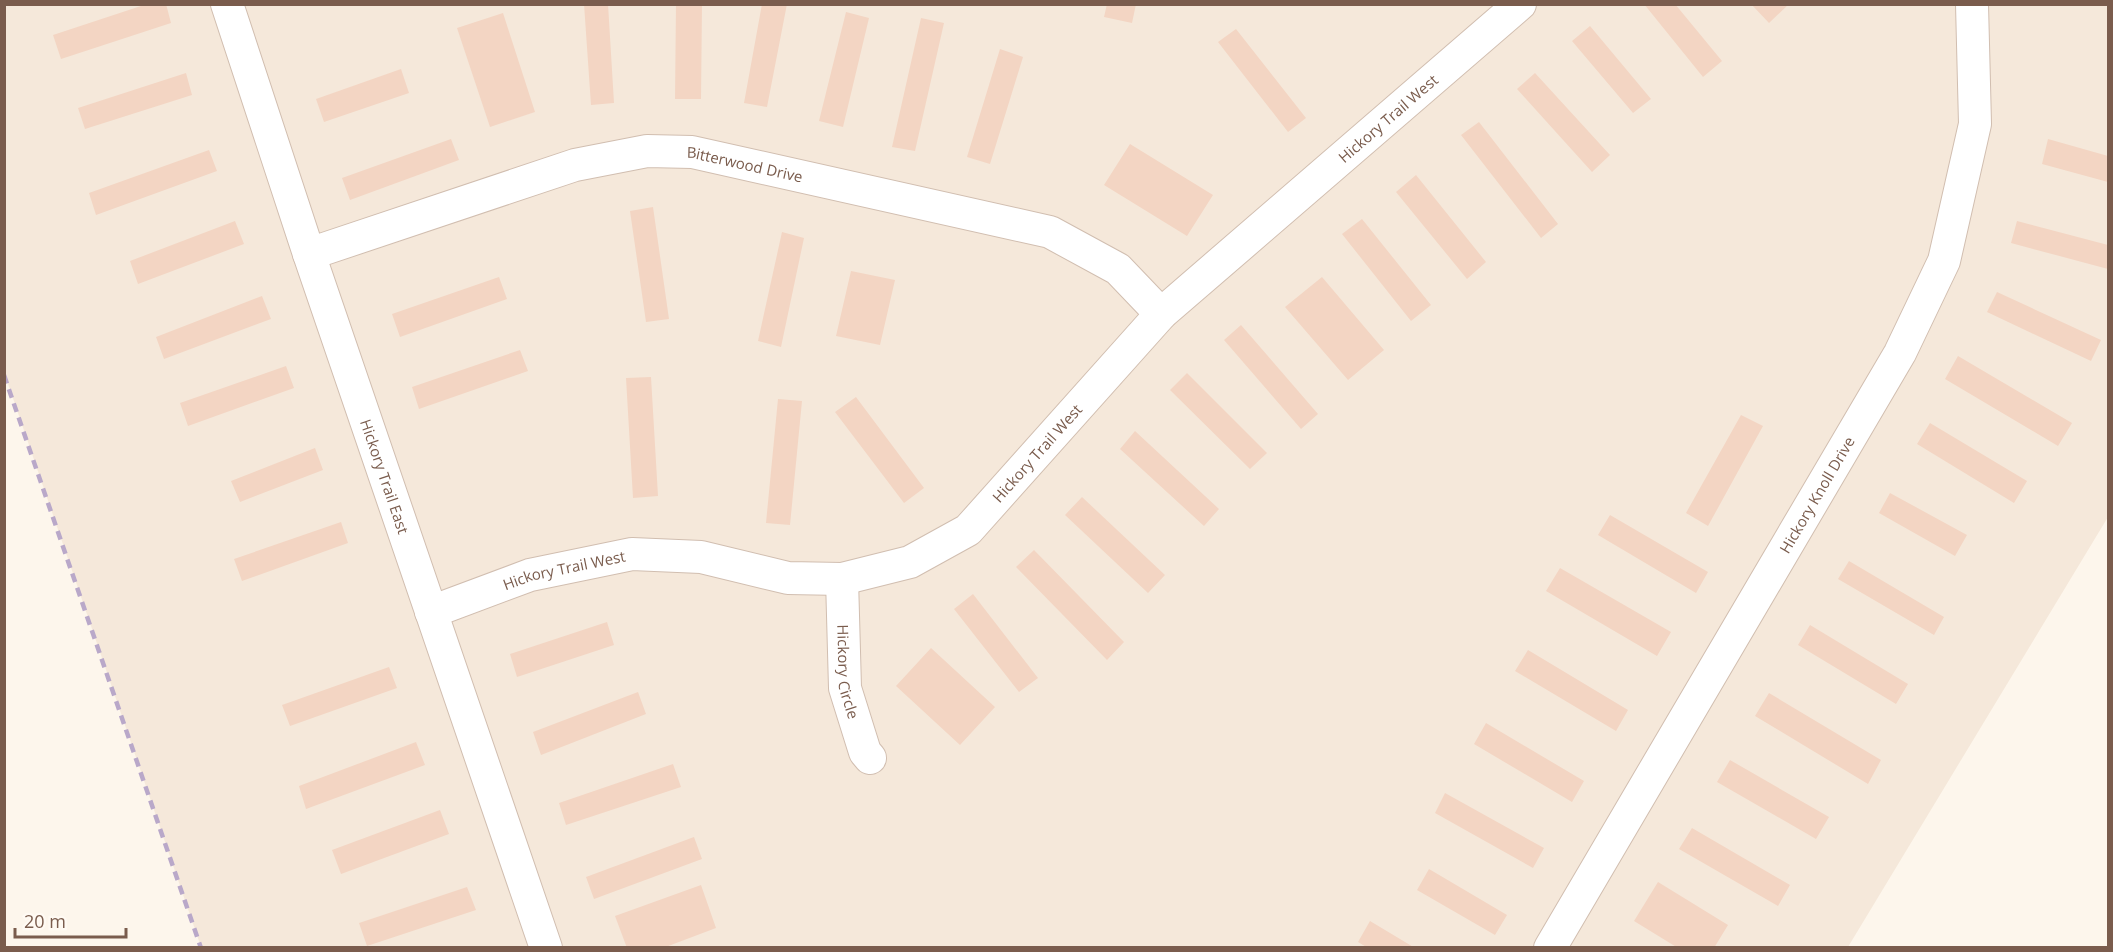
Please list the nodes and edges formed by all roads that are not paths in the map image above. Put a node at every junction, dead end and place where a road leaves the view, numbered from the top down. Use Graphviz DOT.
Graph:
graph roads {
  1 [pos="227,4"];
  2 [pos="1972,4"];
  3 [pos="1508,8"];
  4 [pos="309,254"];
  5 [pos="1161,314"];
  6 [pos="843,579"];
  7 [pos="431,612"];
  8 [pos="870,758"];
  9 [pos="546,948"];
  10 [pos="1550,948"];
  1 -- 4 [label="street, Hickory Trail East"];
  2 -- 10 [label="street, Hickory Knoll Drive"];
  3 -- 5 [label="street, Hickory Trail West"];
  4 -- 5 [label="street, Bitterwood Drive"];
  4 -- 7 [label="street, Hickory Trail East"];
  5 -- 6 [label="street, Hickory Trail West"];
  6 -- 7 [label="street, Hickory Trail West"];
  6 -- 8 [label="street, Hickory Circle"];
  7 -- 9 [label="street, Hickory Trail East"];
}
